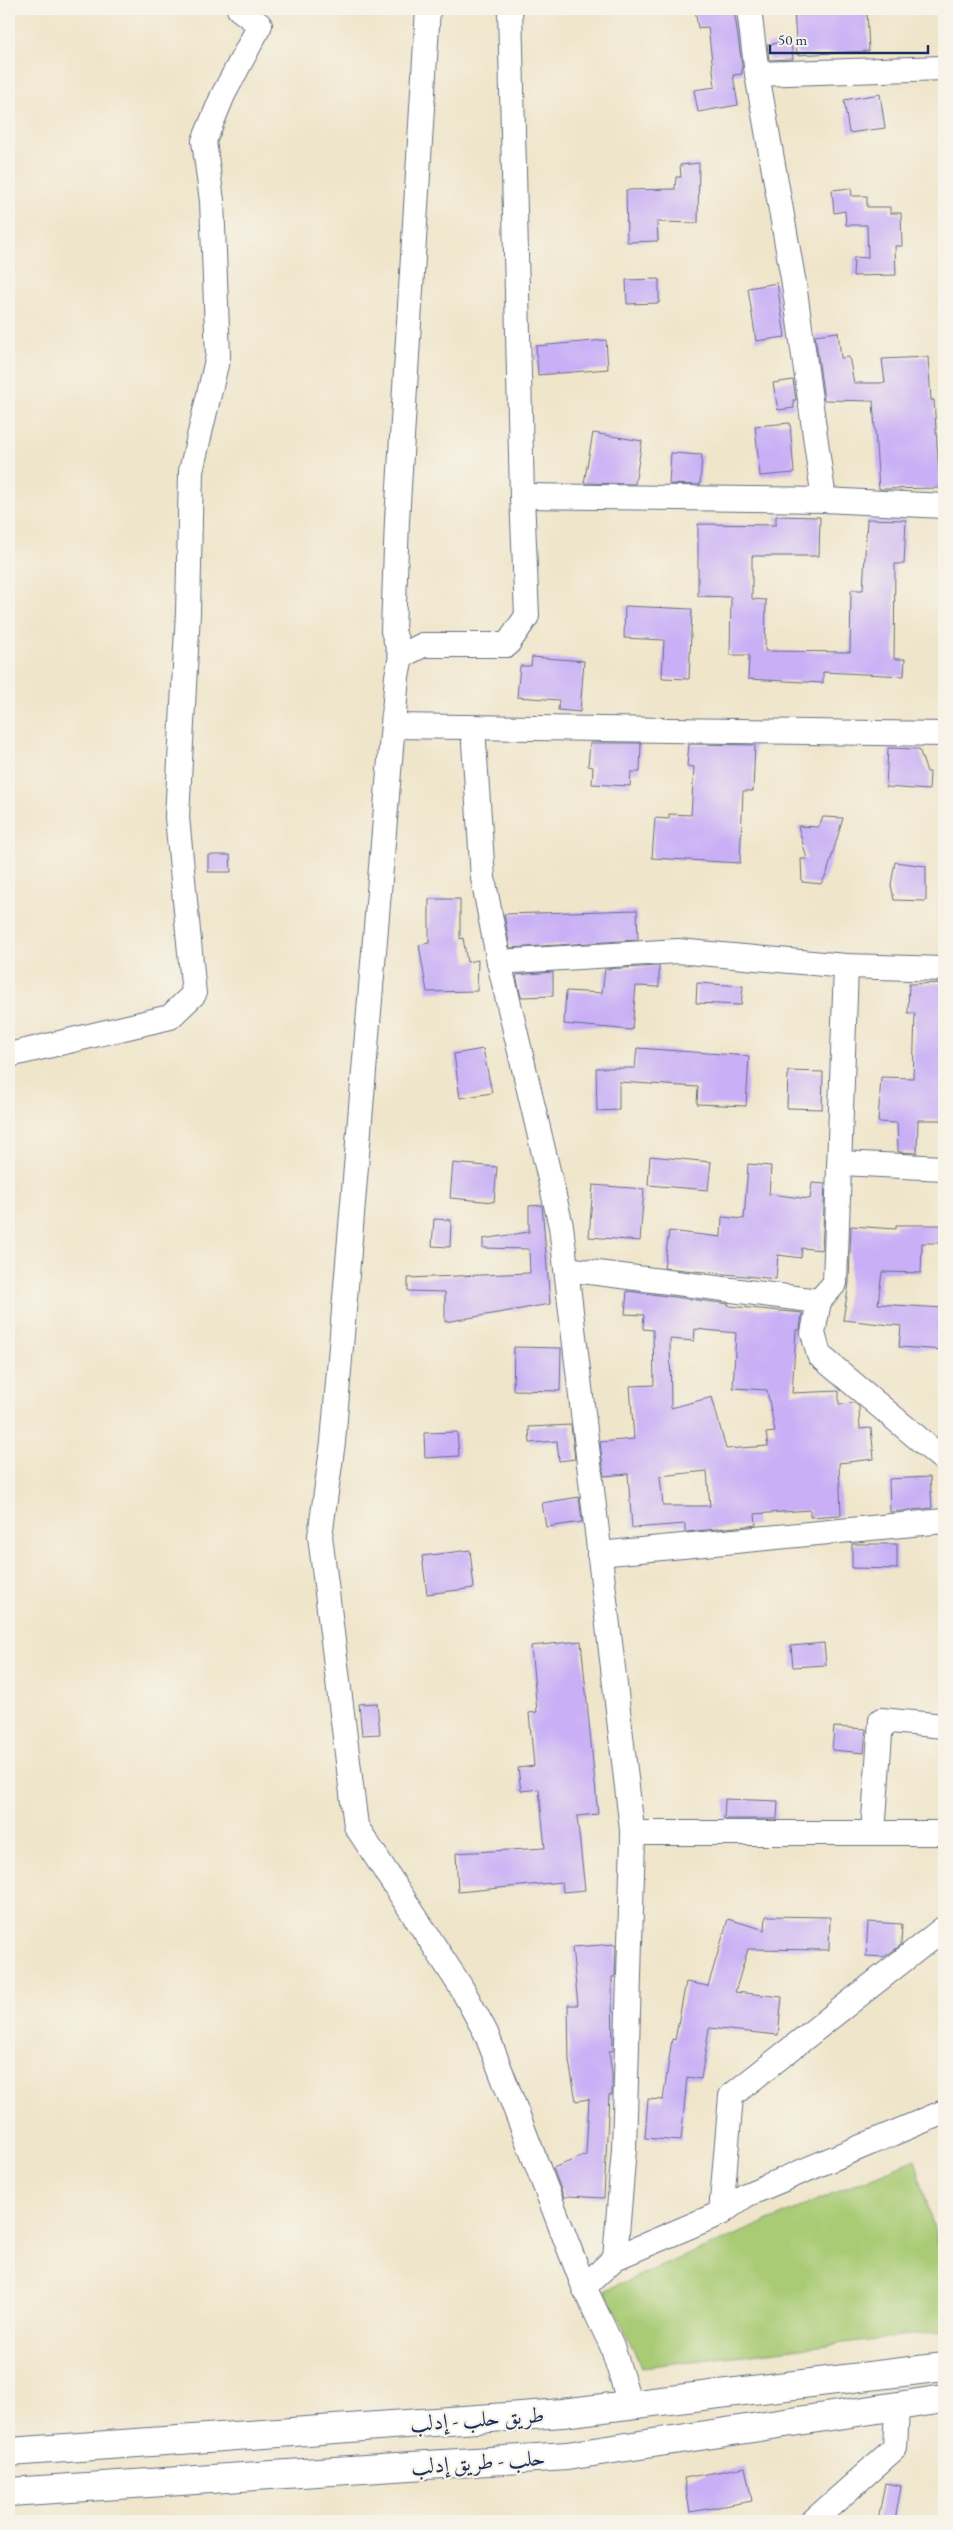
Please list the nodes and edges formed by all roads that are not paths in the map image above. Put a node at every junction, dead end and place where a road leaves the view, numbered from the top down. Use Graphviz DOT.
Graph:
graph roads {
  1 [pos="239,9"];
  2 [pos="428,9"];
  3 [pos="510,9"];
  4 [pos="749,9"];
  5 [pos="944,68"];
  6 [pos="757,74"];
  7 [pos="522,496"];
  8 [pos="824,500"];
  9 [pos="944,506"];
  10 [pos="401,656"];
  11 [pos="393,726"];
  12 [pos="474,728"];
  13 [pos="944,734"];
  14 [pos="499,962"];
  15 [pos="846,966"];
  16 [pos="944,969"];
  17 [pos="9,1055"];
  18 [pos="840,1163"];
  19 [pos="944,1168"];
  20 [pos="566,1269"];
  21 [pos="818,1301"];
  22 [pos="944,1460"];
  23 [pos="944,1521"];
  24 [pos="599,1554"];
  25 [pos="944,1726"];
  26 [pos="632,1833"];
  27 [pos="873,1833"];
  28 [pos="944,1833"];
  29 [pos="944,1928"];
  30 [pos="944,2112"];
  31 [pos="721,2213"];
  32 [pos="615,2258"];
  33 [pos="584,2287"];
  34 [pos="944,2367"];
  35 [pos="944,2399"];
  36 [pos="630,2404"];
  37 [pos="897,2408"];
  38 [pos="480,2418"];
  39 [pos="9,2452"];
  40 [pos="271,2475"];
  41 [pos="9,2492"];
  42 [pos="813,2521"];
  1 -- 17 [label="street"];
  2 -- 10 [label="street"];
  3 -- 7 [label="street"];
  4 -- 6 [label="street"];
  5 -- 6 [label="street"];
  6 -- 8 [label="street"];
  7 -- 8 [label="street"];
  7 -- 10 [label="street"];
  8 -- 9 [label="street"];
  10 -- 11 [label="street"];
  11 -- 12 [label="street"];
  11 -- 33 [label="street"];
  12 -- 13 [label="street"];
  12 -- 14 [label="street"];
  14 -- 15 [label="street"];
  14 -- 20 [label="street"];
  15 -- 16 [label="street"];
  15 -- 18 [label="street"];
  18 -- 19 [label="street"];
  18 -- 21 [label="street"];
  20 -- 21 [label="street"];
  20 -- 24 [label="street"];
  21 -- 22 [label="street"];
  23 -- 24 [label="street"];
  24 -- 26 [label="street"];
  25 -- 27 [label="street"];
  26 -- 27 [label="street"];
  26 -- 32 [label="street"];
  27 -- 28 [label="street"];
  29 -- 31 [label="street"];
  30 -- 31 [label="street"];
  31 -- 32 [label="street"];
  32 -- 33 [label="street"];
  33 -- 36 [label="street"];
  34 -- 36 [label="highway, طريق حلب - إدلب"];
  35 -- 37 [label="highway, حلب - طريق إدلب"];
  36 -- 38 [label="highway, طريق حلب - إدلب"];
  37 -- 40 [label="highway, حلب - طريق إدلب"];
  37 -- 42 [label="street"];
  38 -- 39 [label="highway, طريق حلب - إدلب"];
  38 -- 40 [label="highway"];
  40 -- 41 [label="highway, حلب - طريق إدلب"];
}
